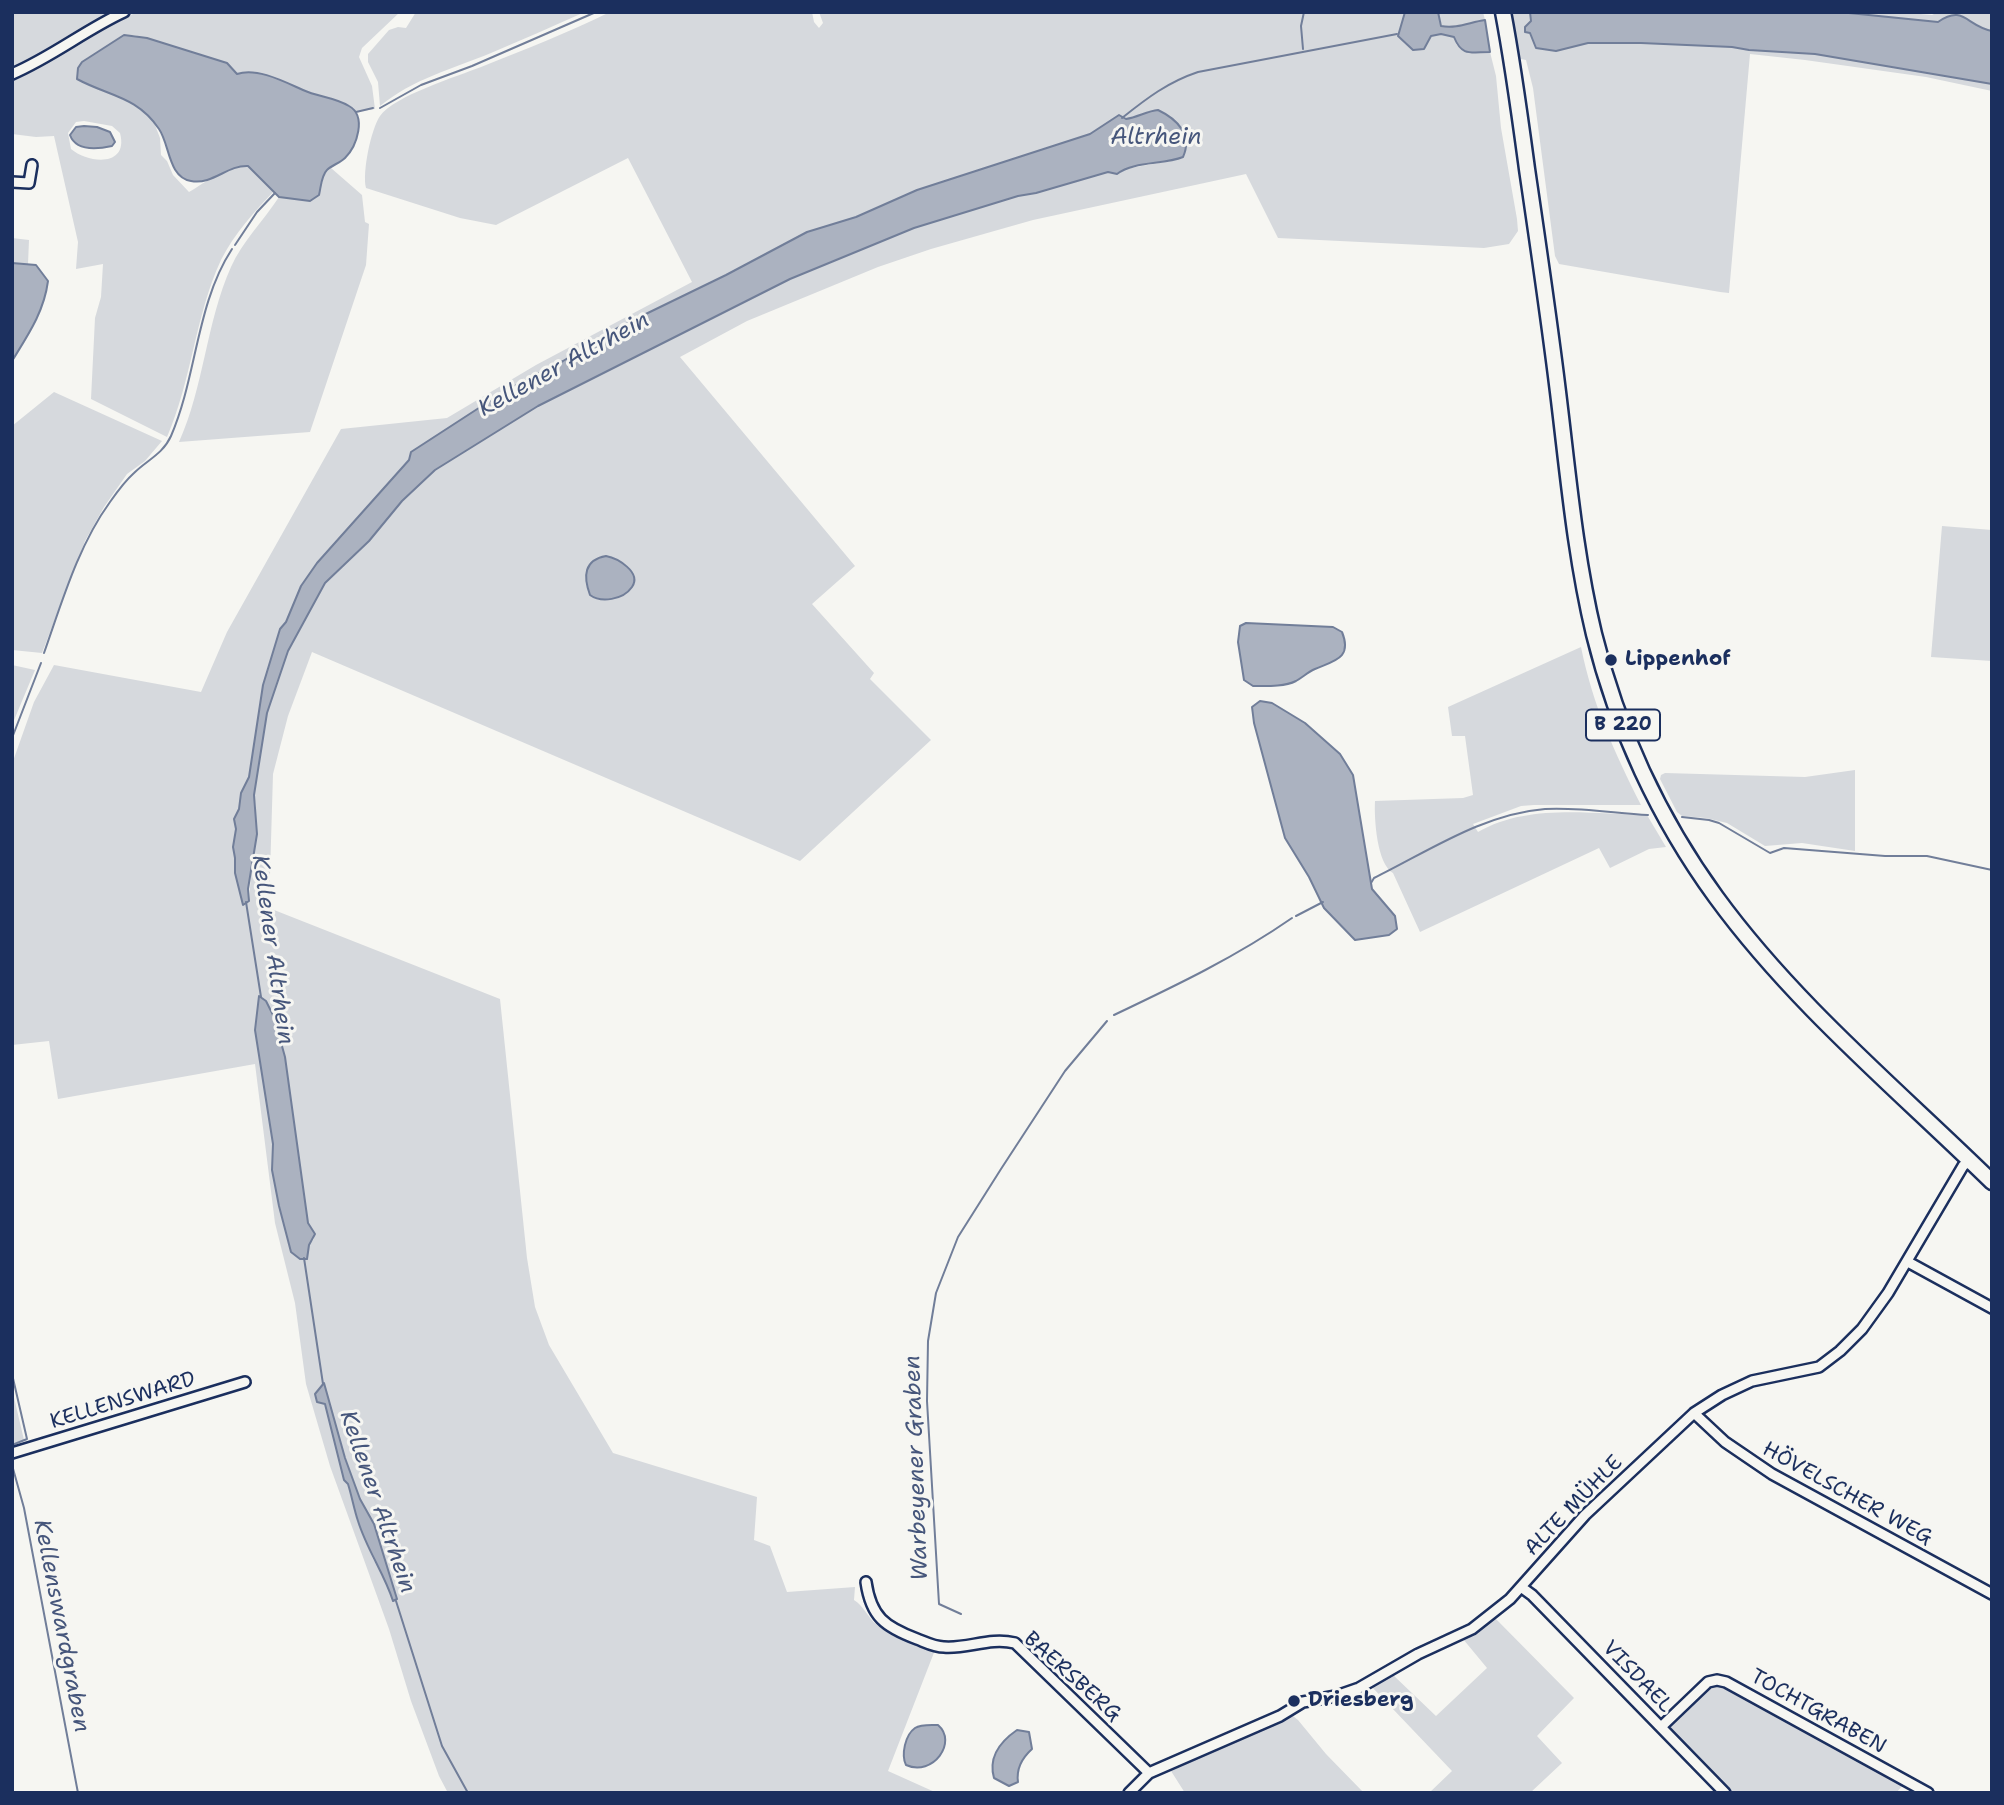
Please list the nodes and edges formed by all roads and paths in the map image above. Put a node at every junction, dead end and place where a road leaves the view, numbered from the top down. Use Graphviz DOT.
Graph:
graph roads {
  1 [pos="124,12"];
  2 [pos="1503,12"];
  3 [pos="12,74"];
  4 [pos="32,165"];
  5 [pos="12,182"];
  6 [pos="1970,1160"];
  7 [pos="1992,1182"];
  8 [pos="1908,1262"];
  9 [pos="1992,1308"];
  10 [pos="245,1382"];
  11 [pos="1694,1413"];
  12 [pos="12,1453"];
  13 [pos="866,1582"];
  14 [pos="1521,1587"];
  15 [pos="1992,1594"];
  16 [pos="1661,1727"];
  17 [pos="1149,1773"];
  18 [pos="1129,1793"];
  19 [pos="1725,1793"];
  20 [pos="1928,1793"];
  1 -- 3 [label="street"];
  2 -- 6 [label="main road, B 220"];
  4 -- 5 [label="street"];
  6 -- 7 [label="main road, B 220"];
  6 -- 8 [label="street, ALTE MÜHLE"];
  8 -- 9 [label="street"];
  8 -- 11 [label="street, ALTE MÜHLE"];
  10 -- 12 [label="street, KELLENSWARD"];
  11 -- 14 [label="street, ALTE MÜHLE"];
  11 -- 15 [label="street, HÖVELSCHER WEG"];
  13 -- 17 [label="street, BAERSBERG"];
  14 -- 16 [label="street, VISDAEL"];
  14 -- 17 [label="street, ALTE MÜHLE"];
  16 -- 19 [label="street, VISDAEL"];
  16 -- 20 [label="street, TOCHTGRABEN"];
  17 -- 18 [label="street, ALTE MÜHLE"];
}
